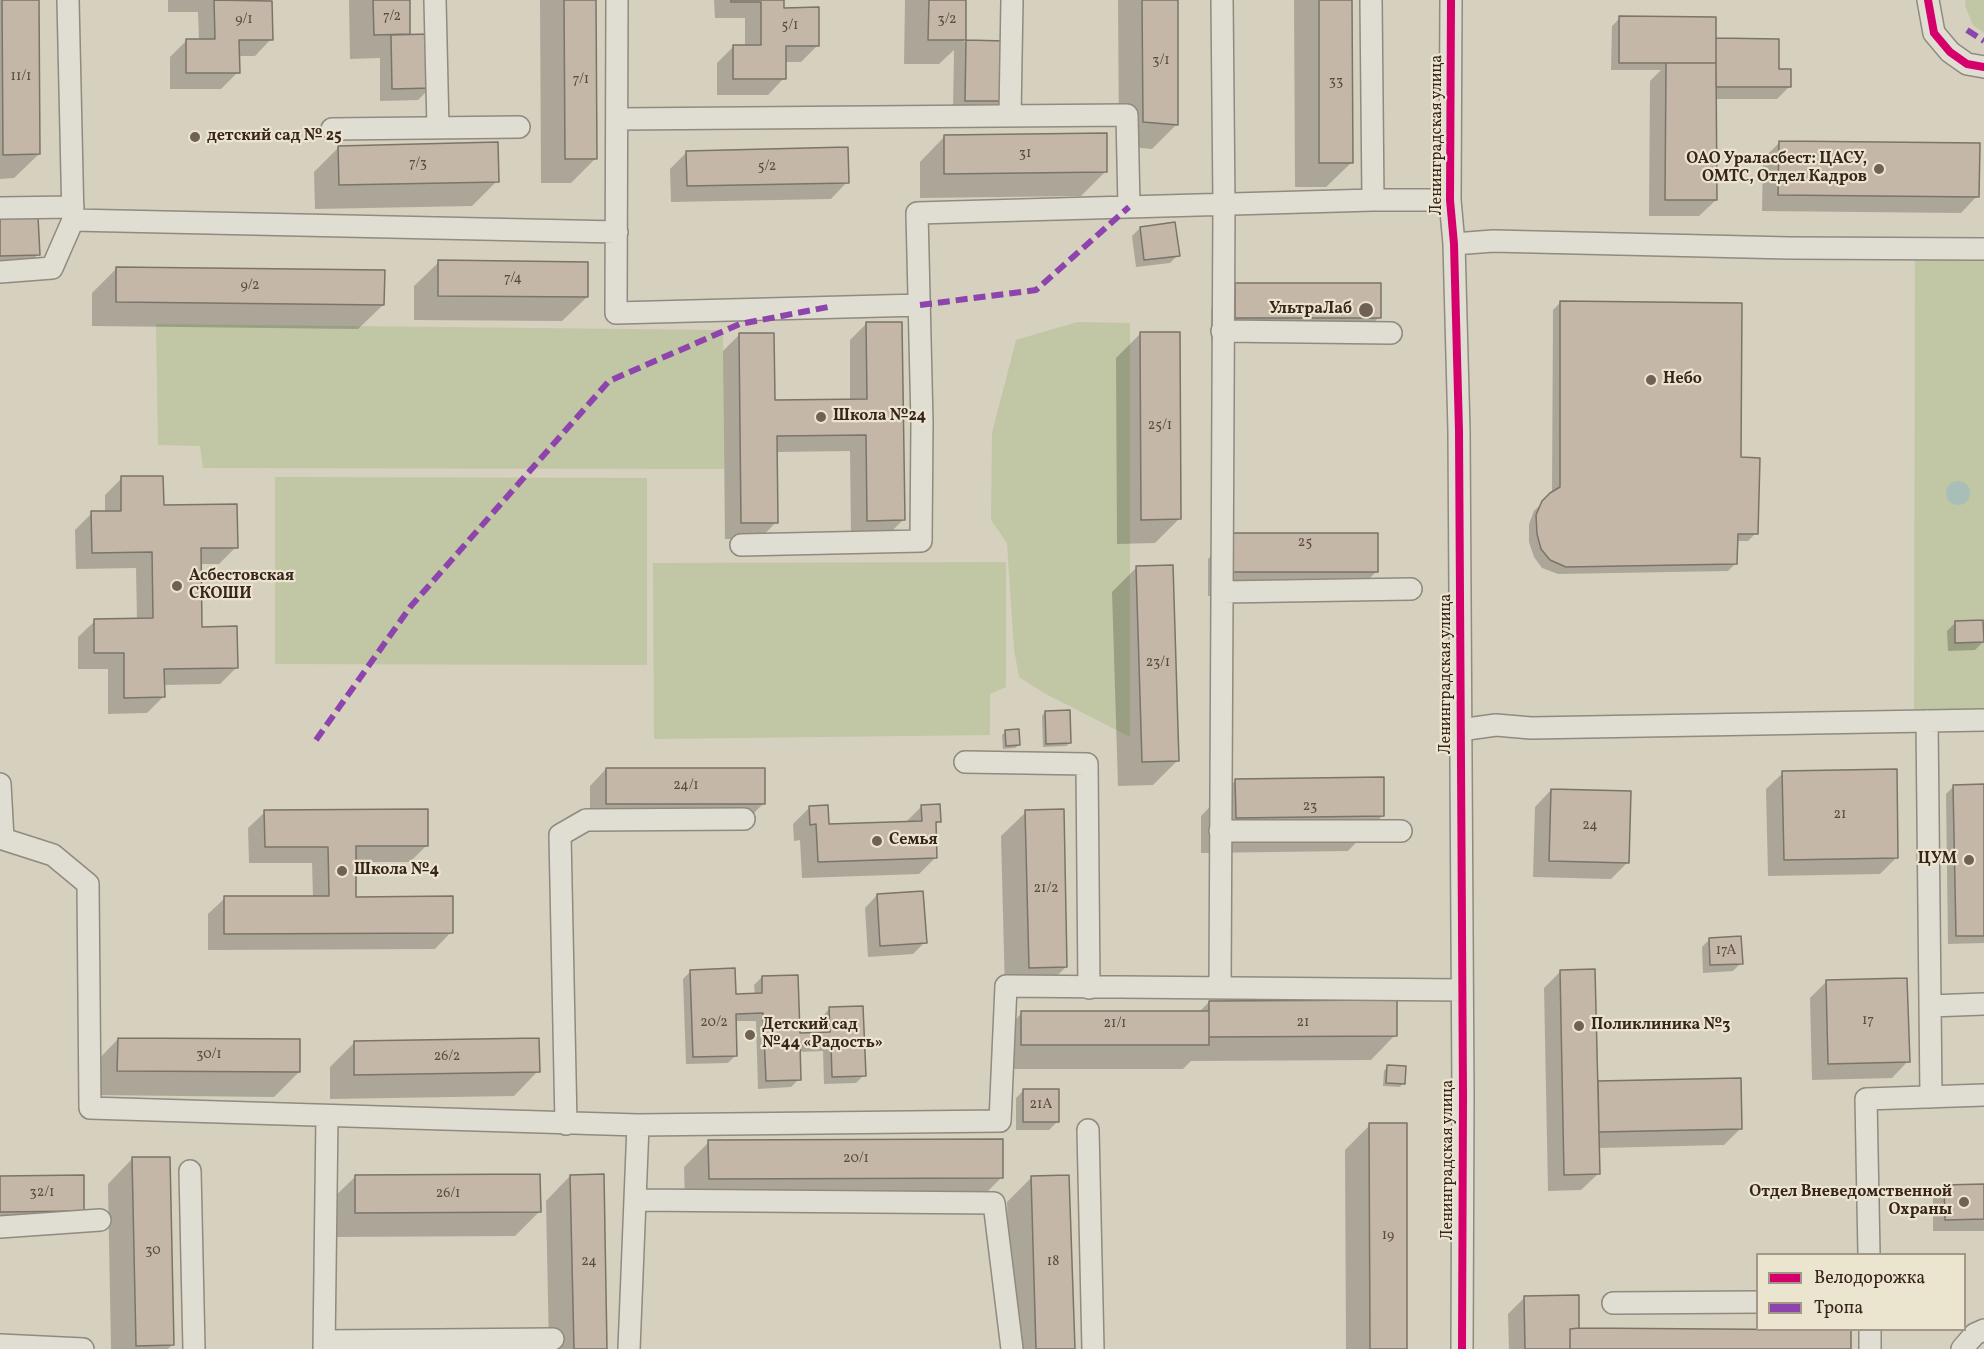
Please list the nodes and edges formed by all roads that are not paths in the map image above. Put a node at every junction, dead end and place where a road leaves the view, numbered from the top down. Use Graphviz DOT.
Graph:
graph roads {
  1 [pos="68,0"];
  2 [pos="435,0"];
  3 [pos="616,0"];
  4 [pos="1012,0"];
  5 [pos="1222,0"];
  6 [pos="1371,0"];
  7 [pos="1451,0"];
  8 [pos="1928,0"];
  9 [pos="1984,67"];
  10 [pos="1010,116"];
  11 [pos="618,119"];
  12 [pos="519,127"];
  13 [pos="438,128"];
  14 [pos="332,129"];
  15 [pos="1373,200"];
  16 [pos="1450,200"];
  17 [pos="1224,204"];
  18 [pos="1129,207"];
  19 [pos="0,208"];
  20 [pos="73,213"];
  21 [pos="616,232"];
  22 [pos="1454,244"];
  23 [pos="1984,249"];
  24 [pos="0,272"];
  25 [pos="920,305"];
  26 [pos="1222,331"];
  27 [pos="1391,333"];
  28 [pos="741,545"];
  29 [pos="1411,589"];
  30 [pos="1222,592"];
  31 [pos="1984,720"];
  32 [pos="1927,721"];
  33 [pos="1460,730"];
  34 [pos="965,762"];
  35 [pos="0,784"];
  36 [pos="744,819"];
  37 [pos="1220,831"];
  38 [pos="1401,831"];
  39 [pos="1089,988"];
  40 [pos="1220,988"];
  41 [pos="1462,990"];
  42 [pos="1984,1004"];
  43 [pos="1930,1006"];
  44 [pos="1984,1095"];
  45 [pos="1931,1096"];
  46 [pos="327,1116"];
  47 [pos="566,1124"];
  48 [pos="638,1125"];
  49 [pos="1088,1130"];
  50 [pos="190,1171"];
  51 [pos="636,1200"];
  52 [pos="100,1220"];
  53 [pos="0,1227"];
  54 [pos="1869,1253"];
  55 [pos="1756,1302"];
  56 [pos="1613,1303"];
  57 [pos="1984,1330"];
  58 [pos="1870,1331"];
  59 [pos="553,1339"];
  60 [pos="0,1345"];
  61 [pos="324,1345"];
  62 [pos="83,1349"];
  63 [pos="194,1349"];
  64 [pos="629,1349"];
  65 [pos="1012,1349"];
  66 [pos="1093,1349"];
  67 [pos="1462,1349"];
  68 [pos="1870,1349"];
  69 [pos="1962,1349"];
  1 -- 20 [label="street"];
  2 -- 13 [label="street"];
  3 -- 11 [label="street"];
  4 -- 10 [label="street"];
  5 -- 17 [label="street"];
  6 -- 15 [label="street"];
  7 -- 16 [label="street, Ленинградская улица"];
  8 -- 9 [label="street"];
  10 -- 11 [label="street"];
  10 -- 18 [label="street"];
  11 -- 21 [label="street"];
  12 -- 13 [label="street"];
  13 -- 14 [label="street"];
  15 -- 16 [label="street"];
  15 -- 17 [label="street"];
  16 -- 22 [label="street, Ленинградская улица"];
  17 -- 18 [label="street"];
  17 -- 26 [label="street"];
  18 -- 25 [label="street"];
  19 -- 20 [label="street"];
  20 -- 21 [label="street"];
  20 -- 24 [label="street"];
  21 -- 25 [label="street"];
  22 -- 23 [label="street"];
  22 -- 33 [label="street, Ленинградская улица"];
  25 -- 28 [label="street"];
  26 -- 27 [label="street"];
  26 -- 30 [label="street"];
  29 -- 30 [label="street"];
  30 -- 37 [label="street"];
  31 -- 32 [label="street"];
  32 -- 33 [label="street"];
  32 -- 43 [label="street"];
  33 -- 41 [label="street, Ленинградская улица"];
  34 -- 39 [label="street"];
  35 -- 46 [label="street"];
  36 -- 47 [label="street"];
  37 -- 38 [label="street"];
  37 -- 40 [label="street"];
  39 -- 40 [label="street"];
  39 -- 48 [label="street"];
  40 -- 41 [label="street"];
  41 -- 67 [label="street, Ленинградская улица"];
  42 -- 43 [label="street"];
  43 -- 45 [label="street"];
  44 -- 45 [label="street"];
  45 -- 54 [label="street"];
  46 -- 47 [label="street"];
  46 -- 61 [label="street"];
  47 -- 48 [label="street"];
  48 -- 51 [label="street"];
  49 -- 66 [label="street"];
  50 -- 63 [label="street"];
  51 -- 64 [label="street"];
  51 -- 65 [label="street"];
  52 -- 53 [label="street"];
  55 -- 56 [label="street"];
  57 -- 69 [label="street"];
  58 -- 68 [label="street"];
  59 -- 61 [label="street"];
  60 -- 62 [label="street"];
}
